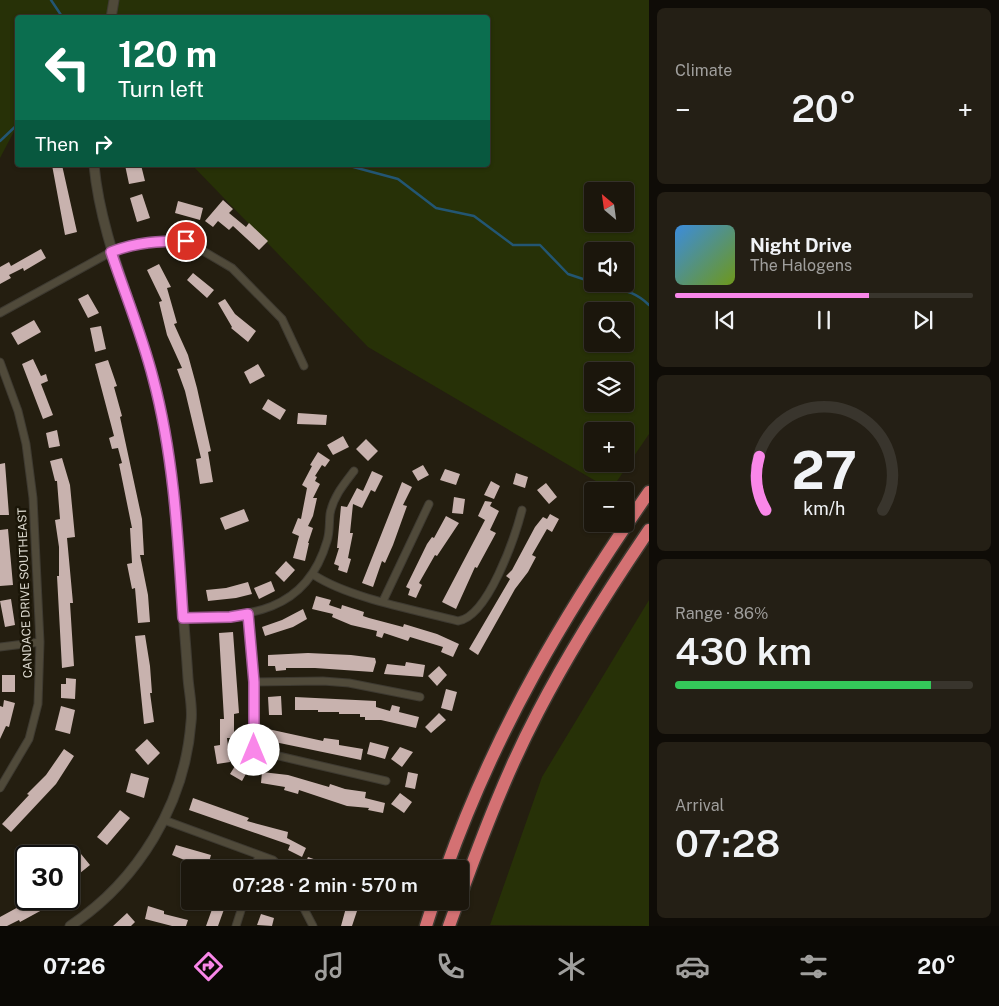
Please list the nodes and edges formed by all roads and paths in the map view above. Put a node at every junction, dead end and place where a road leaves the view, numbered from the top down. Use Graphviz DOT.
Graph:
graph roads {
  1 [pos="114,0"];
  2 [pos="112,15"];
  3 [pos="94,167"];
  4 [pos="111,252"];
  5 [pos="0,313"];
  6 [pos="0,362"];
  7 [pos="304,366"];
  8 [pos="354,471"];
  9 [pos="649,492"];
  10 [pos="429,504"];
  11 [pos="522,510"];
  12 [pos="649,530"];
  13 [pos="314,575"];
  14 [pos="383,601"];
  15 [pos="248,614"];
  16 [pos="183,618"];
  17 [pos="40,642"];
  18 [pos="0,647"];
  19 [pos="254,682"];
  20 [pos="420,697"];
  21 [pos="386,781"];
  22 [pos="0,788"];
  23 [pos="164,820"];
  24 [pos="259,855"];
  25 [pos="258,860"];
  26 [pos="273,860"];
  27 [pos="450,860"];
  28 [pos="469,872"];
  29 [pos="241,910"];
  30 [pos="305,910"];
  31 [pos="431,910"];
  32 [pos="455,910"];
  33 [pos="70,926"];
  34 [pos="236,926"];
  35 [pos="314,926"];
  36 [pos="426,926"];
  37 [pos="450,926"];
  1 -- 2 [label="street"];
  3 -- 4 [label="street"];
  4 -- 5 [label="street"];
  4 -- 7 [label="street"];
  4 -- 16 [label="street"];
  6 -- 17 [label="street, CANDACE DRIVE SOUTHEAST"];
  8 -- 13 [label="street"];
  9 -- 27 [label="highway"];
  10 -- 14 [label="street"];
  11 -- 14 [label="street"];
  12 -- 28 [label="highway"];
  13 -- 14 [label="street"];
  13 -- 15 [label="street"];
  15 -- 16 [label="street"];
  15 -- 19 [label="street"];
  16 -- 23 [label="street"];
  17 -- 18 [label="street"];
  17 -- 22 [label="street, CANDACE DRIVE SOUTHEAST"];
  19 -- 20 [label="street"];
  19 -- 21 [label="street"];
  23 -- 24 [label="street"];
  23 -- 33 [label="street"];
  24 -- 25 [label="street"];
  24 -- 26 [label="street"];
  29 -- 34 [label="street"];
  30 -- 35 [label="street"];
  31 -- 36 [label="highway"];
  32 -- 37 [label="highway"];
}
